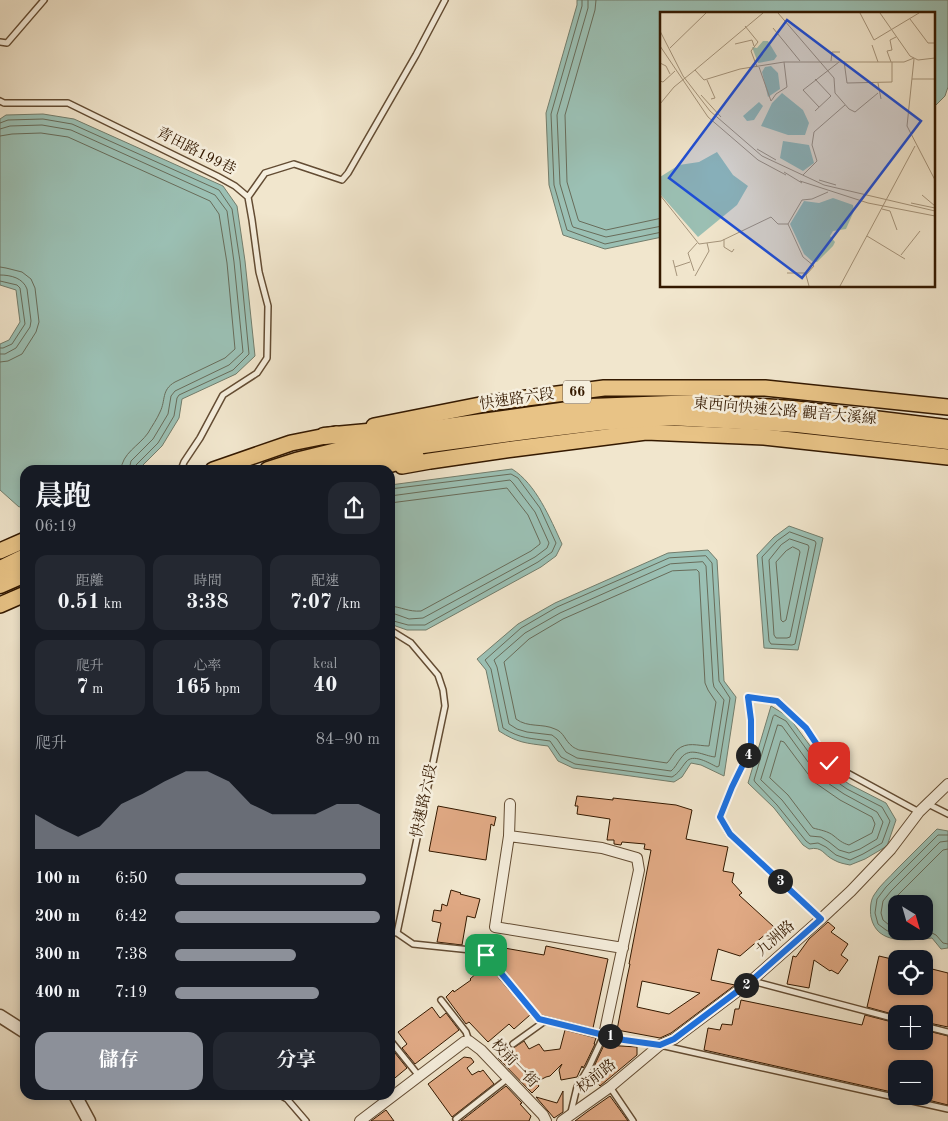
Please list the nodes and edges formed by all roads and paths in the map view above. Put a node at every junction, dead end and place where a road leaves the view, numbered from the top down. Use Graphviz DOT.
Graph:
graph roads {
  1 [pos="44,0"];
  2 [pos="445,0"];
  3 [pos="0,42"];
  4 [pos="0,101"];
  5 [pos="248,197"];
  6 [pos="948,408"];
  7 [pos="504,426"];
  8 [pos="948,428"];
  9 [pos="324,436"];
  10 [pos="948,441"];
  11 [pos="948,457"];
  12 [pos="183,465"];
  13 [pos="227,465"];
  14 [pos="284,465"];
  15 [pos="326,465"];
  16 [pos="383,465"];
  17 [pos="395,467"];
  18 [pos="20,542"];
  19 [pos="0,551"];
  20 [pos="20,559"];
  21 [pos="0,568"];
  22 [pos="20,576"];
  23 [pos="0,585"];
  24 [pos="20,596"];
  25 [pos="0,605"];
  26 [pos="395,633"];
  27 [pos="948,784"];
  28 [pos="510,804"];
  29 [pos="928,804"];
  30 [pos="919,812"];
  31 [pos="948,814"];
  32 [pos="509,836"];
  33 [pos="821,919"];
  34 [pos="397,933"];
  35 [pos="623,948"];
  36 [pos="751,981"];
  37 [pos="441,1000"];
  38 [pos="0,1016"];
  39 [pos="888,1017"];
  40 [pos="545,1021"];
  41 [pos="933,1028"];
  42 [pos="20,1029"];
  43 [pos="948,1032"];
  44 [pos="604,1035"];
  45 [pos="469,1041"];
  46 [pos="513,1044"];
  47 [pos="660,1045"];
  48 [pos="395,1046"];
  49 [pos="648,1054"];
  50 [pos="419,1076"];
  51 [pos="508,1079"];
  52 [pos="610,1087"];
  53 [pos="395,1094"];
  54 [pos="78,1100"];
  55 [pos="290,1100"];
  56 [pos="388,1100"];
  57 [pos="948,1109"];
  58 [pos="456,1119"];
  59 [pos="566,1119"];
  60 [pos="89,1121"];
  61 [pos="306,1121"];
  62 [pos="360,1121"];
  63 [pos="546,1121"];
  64 [pos="633,1121"];
  1 -- 3 [label="lane"];
  2 -- 5 [label="lane"];
  4 -- 5 [label="lane, 青田路199巷"];
  5 -- 12 [label="lane"];
  6 -- 9 [label="main road, 快速路六段 / 66"];
  7 -- 8 [label="highway, 東西向快速公路 觀音大溪線 / 66"];
  7 -- 9 [label="highway"];
  7 -- 10 [label="highway, 東西向快速公路 觀音大溪線 / 66"];
  7 -- 14 [label="highway, 東西向快速公路 觀音大溪線 / 66"];
  7 -- 15 [label="highway, 東西向快速公路 觀音大溪線 / 66"];
  7 -- 16 [label="highway"];
  9 -- 13 [label="main road, 快速路六段 / 66"];
  11 -- 17 [label="main road"];
  18 -- 19 [label="main road"];
  20 -- 21 [label="highway"];
  22 -- 23 [label="highway"];
  24 -- 25 [label="main road"];
  26 -- 34 [label="lane, 快速路六段"];
  27 -- 29 [label="street, 九洲路"];
  28 -- 32 [label="street"];
  29 -- 30 [label="street, 九洲路"];
  29 -- 31 [label="lane"];
  30 -- 33 [label="street, 九洲路"];
  30 -- 33 [label="lane"];
  32 -- 35 [label="street"];
  32 -- 35 [label="street"];
  33 -- 36 [label="street, 九洲路"];
  34 -- 40 [label="lane"];
  35 -- 44 [label="street"];
  36 -- 39 [label="lane"];
  36 -- 47 [label="street, 九洲路"];
  37 -- 45 [label="lane"];
  38 -- 42 [label="street"];
  40 -- 44 [label="lane"];
  40 -- 46 [label="lane"];
  41 -- 43 [label="lane"];
  44 -- 47 [label="lane"];
  44 -- 59 [label="lane"];
  45 -- 50 [label="street, 校前一街"];
  45 -- 51 [label="street, 校前一街"];
  47 -- 49 [label="street, 九洲路"];
  47 -- 57 [label="lane"];
  48 -- 50 [label="lane"];
  49 -- 52 [label="street, 校前路"];
  50 -- 53 [label="street, 校前一街"];
  51 -- 58 [label="lane"];
  51 -- 63 [label="street, 校前一街"];
  52 -- 59 [label="street, 校前路"];
  52 -- 64 [label="lane"];
  54 -- 60 [label="street"];
  55 -- 61 [label="lane"];
  56 -- 62 [label="street, 校前一街"];
}
